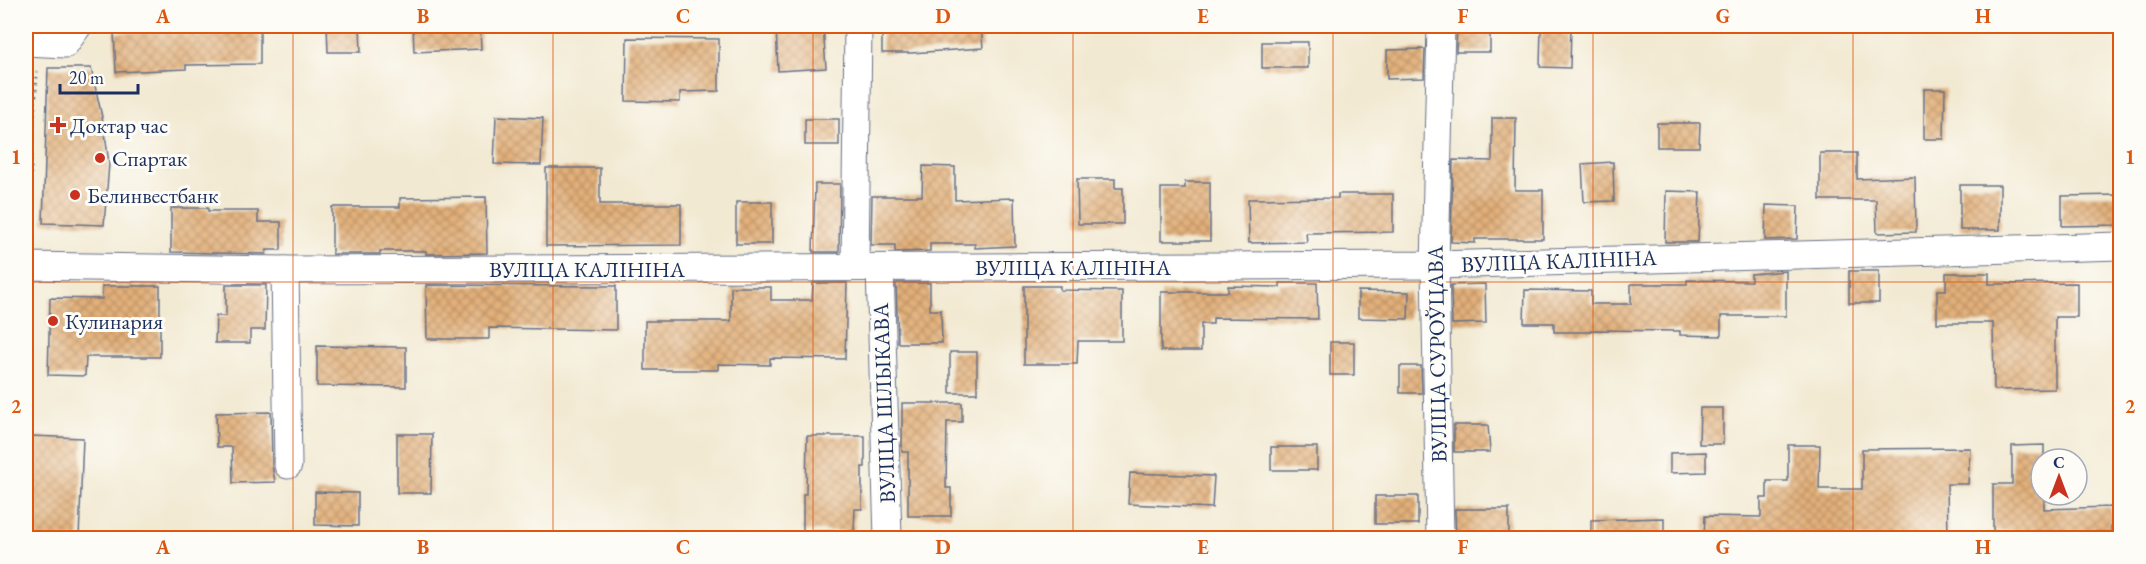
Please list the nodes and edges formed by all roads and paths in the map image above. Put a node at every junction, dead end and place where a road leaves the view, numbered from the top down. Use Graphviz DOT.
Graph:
graph roads {
  1 [pos="78,26"];
  2 [pos="858,26"];
  3 [pos="1441,26"];
  4 [pos="32,43"];
  5 [pos="26,242"];
  6 [pos="2121,246"];
  7 [pos="1435,265"];
  8 [pos="26,266"];
  9 [pos="867,268"];
  10 [pos="285,270"];
  11 [pos="288,465"];
  12 [pos="888,538"];
  13 [pos="1440,538"];
  1 -- 4 [label="street"];
  2 -- 9 [label="street, ВУЛІЦА ШЛЫКАВА"];
  3 -- 7 [label="street, ВУЛІЦА СУРОЎЦАВА"];
  4 -- 5 [label="path"];
  6 -- 7 [label="street, ВУЛІЦА КАЛІНІНА"];
  7 -- 9 [label="street, ВУЛІЦА КАЛІНІНА"];
  7 -- 13 [label="street, ВУЛІЦА СУРОЎЦАВА"];
  8 -- 10 [label="street, ВУЛІЦА КАЛІНІНА"];
  9 -- 10 [label="street, ВУЛІЦА КАЛІНІНА"];
  9 -- 12 [label="street, ВУЛІЦА ШЛЫКАВА"];
  10 -- 11 [label="street"];
}
